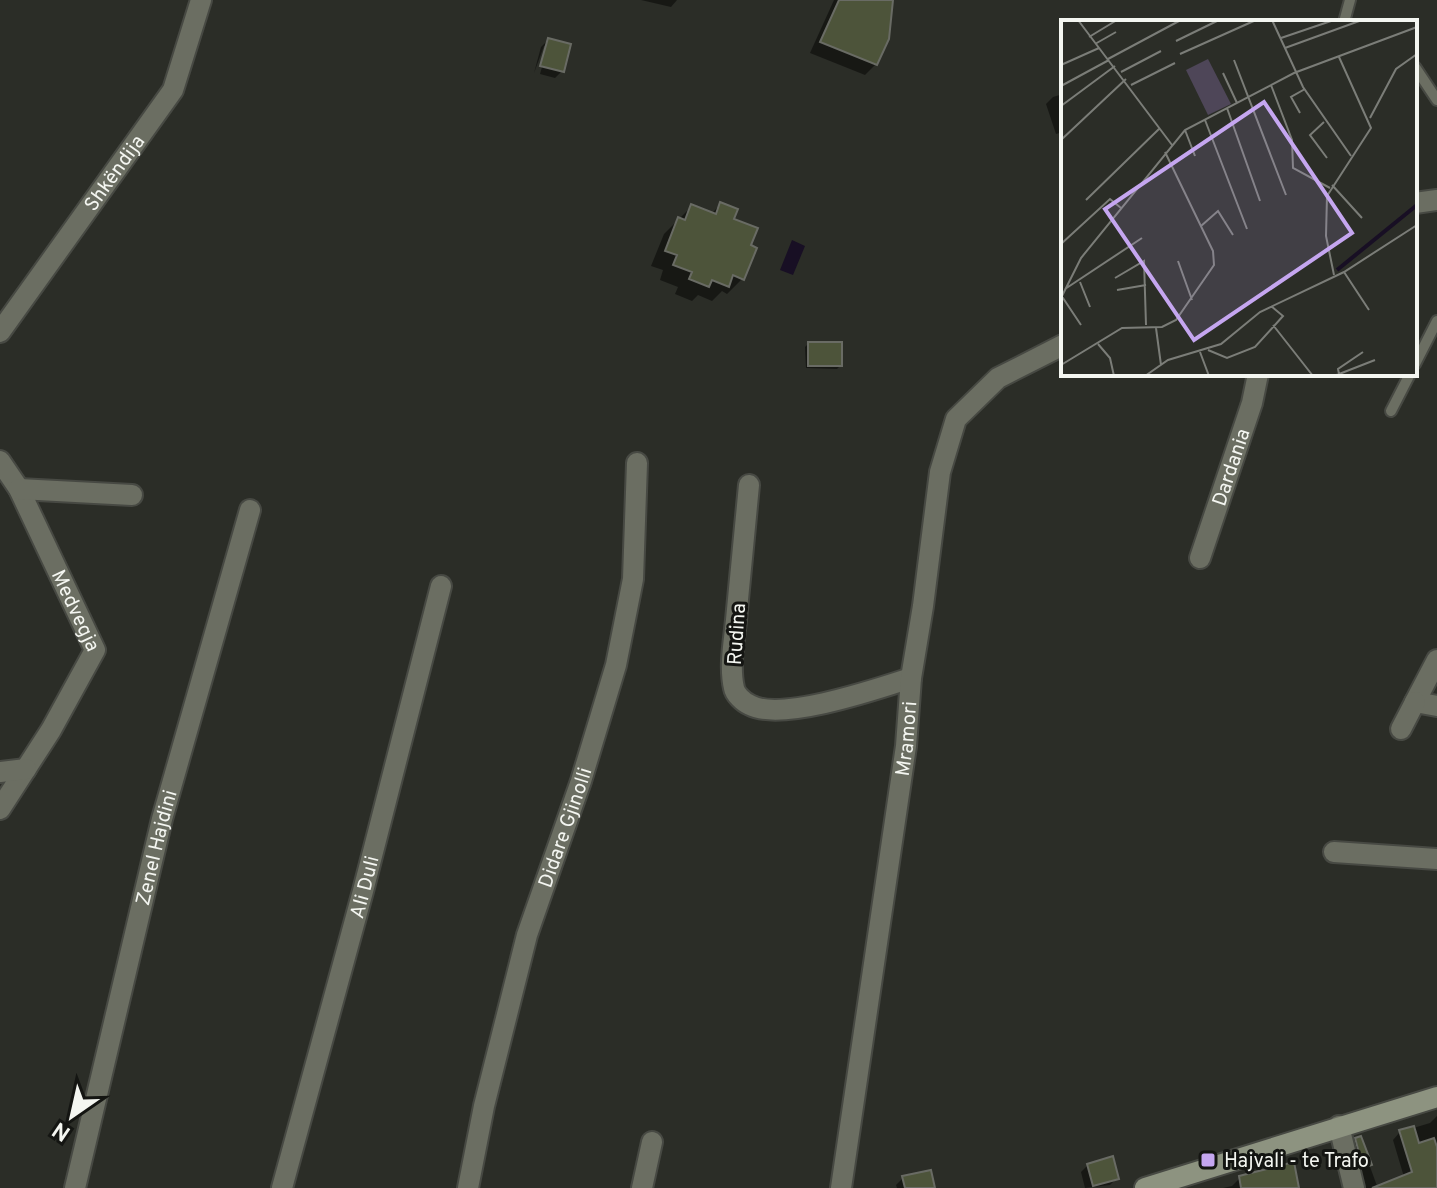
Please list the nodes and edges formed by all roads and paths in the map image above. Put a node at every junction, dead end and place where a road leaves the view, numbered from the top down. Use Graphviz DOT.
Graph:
graph roads {
  1 [pos="201,0"];
  2 [pos="1350,0"];
  3 [pos="1345,20"];
  4 [pos="1417,70"];
  5 [pos="1437,100"];
  6 [pos="1437,200"];
  7 [pos="1417,203"];
  8 [pos="1437,321"];
  9 [pos="0,332"];
  10 [pos="1061,346"];
  11 [pos="1417,360"];
  12 [pos="1258,376"];
  13 [pos="1409,376"];
  14 [pos="1391,411"];
  15 [pos="0,461"];
  16 [pos="637,463"];
  17 [pos="749,485"];
  18 [pos="19,489"];
  19 [pos="132,495"];
  20 [pos="250,510"];
  21 [pos="1200,558"];
  22 [pos="441,586"];
  23 [pos="1437,660"];
  24 [pos="911,678"];
  25 [pos="1415,702"];
  26 [pos="1437,706"];
  27 [pos="1401,729"];
  28 [pos="26,769"];
  29 [pos="0,772"];
  30 [pos="0,809"];
  31 [pos="1334,852"];
  32 [pos="1437,859"];
  33 [pos="1437,1097"];
  34 [pos="1339,1126"];
  35 [pos="652,1142"];
  36 [pos="75,1188"];
  37 [pos="282,1188"];
  38 [pos="468,1188"];
  39 [pos="642,1188"];
  40 [pos="841,1188"];
  41 [pos="1145,1188"];
  42 [pos="1354,1188"];
  1 -- 9 [label="street, Shkëndija"];
  2 -- 3 [label="lane"];
  4 -- 5 [label="lane"];
  6 -- 7 [label="street"];
  8 -- 11 [label="lane"];
  10 -- 24 [label="street, Mramori"];
  12 -- 21 [label="street, Dardania"];
  13 -- 14 [label="lane"];
  15 -- 18 [label="street, Medvegja"];
  16 -- 38 [label="street, Didare Gjinolli"];
  17 -- 24 [label="street, Rudina"];
  18 -- 19 [label="street"];
  18 -- 28 [label="street, Medvegja"];
  20 -- 36 [label="street, Zenel Hajdini"];
  22 -- 37 [label="street, Ali Duli"];
  23 -- 25 [label="street"];
  24 -- 40 [label="street, Mramori"];
  25 -- 26 [label="street"];
  25 -- 27 [label="street"];
  28 -- 29 [label="street"];
  28 -- 30 [label="street, Medvegja"];
  31 -- 32 [label="street"];
  33 -- 34 [label="street"];
  34 -- 41 [label="street"];
  34 -- 42 [label="street"];
  35 -- 39 [label="street"];
}
